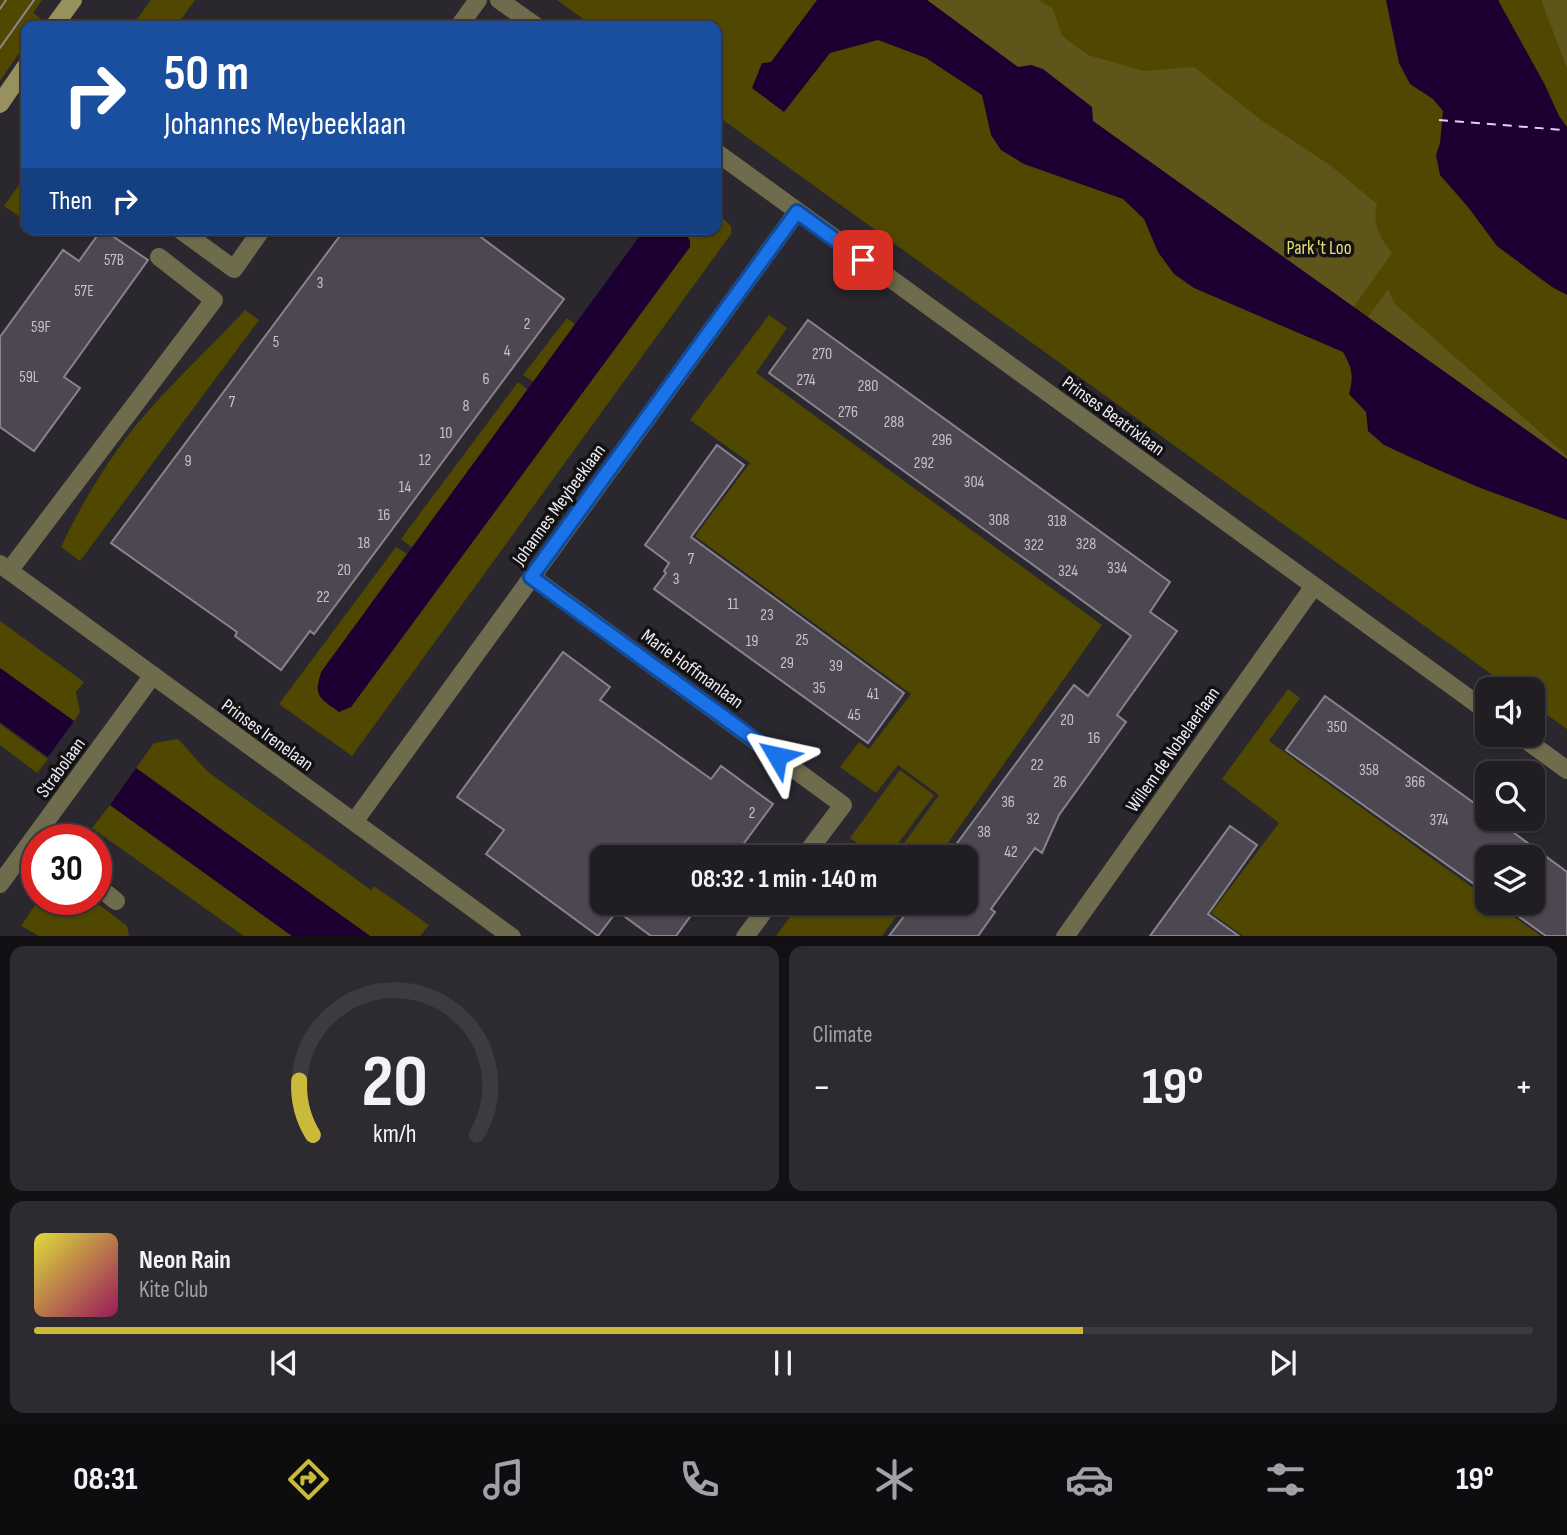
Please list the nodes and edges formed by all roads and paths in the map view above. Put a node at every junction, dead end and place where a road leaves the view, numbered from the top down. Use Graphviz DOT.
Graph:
graph roads {
  1 [pos="73,0"];
  2 [pos="478,0"];
  3 [pos="499,0"];
  4 [pos="58,21"];
  5 [pos="463,21"];
  6 [pos="529,21"];
  7 [pos="21,73"];
  8 [pos="0,104"];
  9 [pos="721,156"];
  10 [pos="797,212"];
  11 [pos="187,235"];
  12 [pos="258,235"];
  13 [pos="159,257"];
  14 [pos="4,568"];
  15 [pos="531,577"];
  16 [pos="1314,586"];
  17 [pos="153,675"];
  18 [pos="1475,703"];
  19 [pos="1536,747"];
  20 [pos="1567,769"];
  21 [pos="354,822"];
  22 [pos="46,824"];
  23 [pos="813,845"];
  24 [pos="21,857"];
  25 [pos="0,884"];
  26 [pos="112,898"];
  27 [pos="116,901"];
  28 [pos="760,915"];
  29 [pos="512,936"];
  30 [pos="745,936"];
  31 [pos="1065,936"];
  1 -- 4 [label="main road"];
  2 -- 5 [label="street"];
  3 -- 6 [label="street"];
  7 -- 8 [label="main road"];
  9 -- 10 [label="street, Prinses Beatrixlaan"];
  10 -- 15 [label="street, Johannes Meybeeklaan"];
  10 -- 16 [label="street, Prinses Beatrixlaan"];
  11 -- 12 [label="street"];
  13 -- 14 [label="street"];
  14 -- 17 [label="street, Prinses Irenelaan"];
  15 -- 21 [label="street, Johannes Meybeeklaan"];
  15 -- 23 [label="street, Marie Hoffmanlaan"];
  16 -- 18 [label="street, Prinses Beatrixlaan"];
  16 -- 31 [label="street, Willem de Nobelaerlaan"];
  17 -- 21 [label="street, Prinses Irenelaan"];
  17 -- 22 [label="street, Strabolaan"];
  19 -- 20 [label="street"];
  21 -- 29 [label="street, Prinses Irenelaan"];
  24 -- 25 [label="street, Strabolaan"];
  26 -- 27 [label="street"];
  28 -- 30 [label="street"];
}
